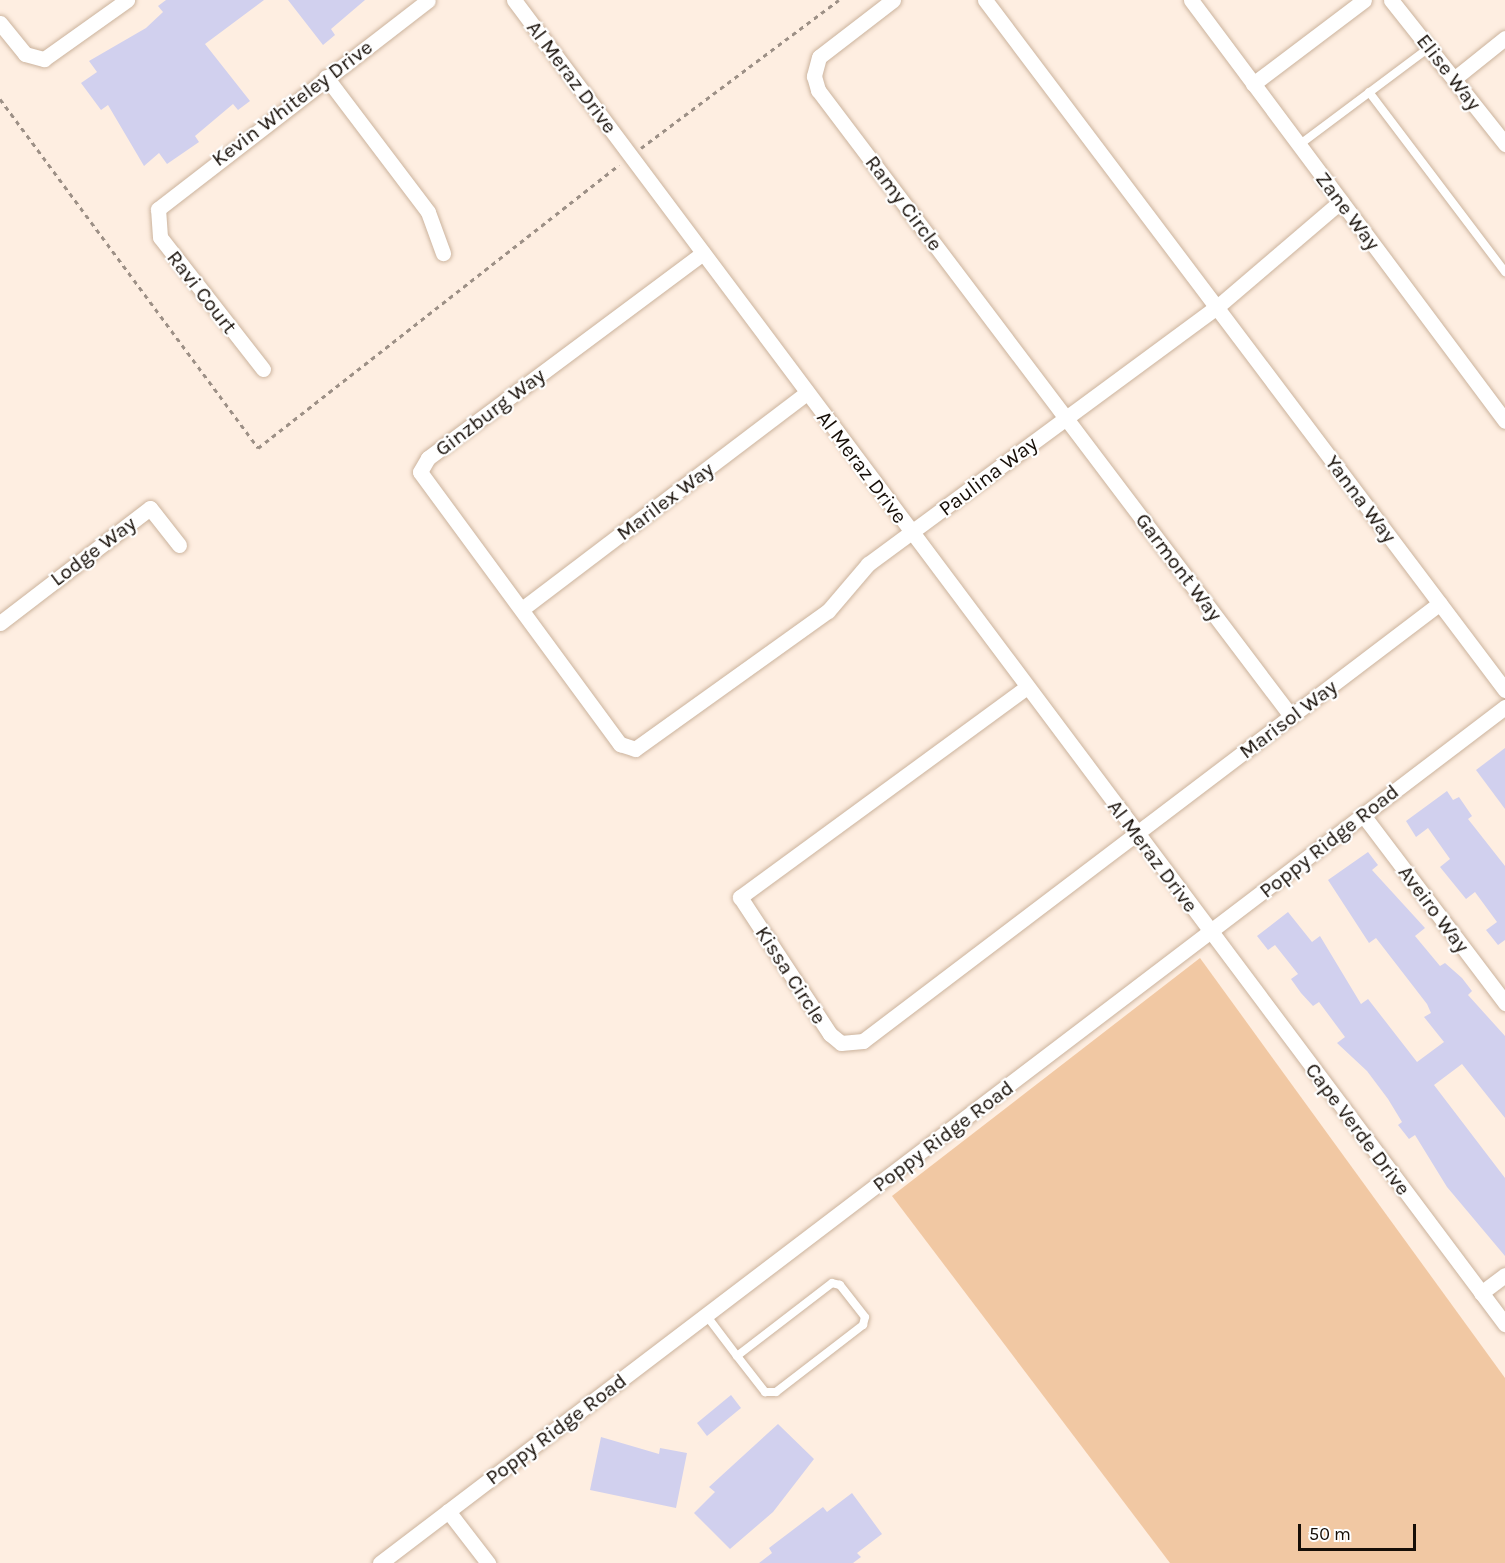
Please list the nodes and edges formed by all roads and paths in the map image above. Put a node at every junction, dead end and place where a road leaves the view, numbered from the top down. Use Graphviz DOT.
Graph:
graph roads {
  1 [pos="127,0"];
  2 [pos="428,0"];
  3 [pos="514,0"];
  4 [pos="838,0"];
  5 [pos="892,0"];
  6 [pos="985,0"];
  7 [pos="1191,0"];
  8 [pos="1364,0"];
  9 [pos="1391,0"];
  10 [pos="0,23"];
  11 [pos="1505,38"];
  12 [pos="1430,47"];
  13 [pos="326,77"];
  14 [pos="1455,78"];
  15 [pos="1253,84"];
  16 [pos="1370,92"];
  17 [pos="0,99"];
  18 [pos="1505,144"];
  19 [pos="1299,145"];
  20 [pos="631,156"];
  21 [pos="1341,201"];
  22 [pos="158,209"];
  23 [pos="442,253"];
  24 [pos="703,253"];
  25 [pos="1505,272"];
  26 [pos="1216,307"];
  27 [pos="263,369"];
  28 [pos="807,393"];
  29 [pos="1066,418"];
  30 [pos="1505,421"];
  31 [pos="912,533"];
  32 [pos="179,545"];
  33 [pos="1440,603"];
  34 [pos="522,609"];
  35 [pos="0,623"];
  36 [pos="1027,687"];
  37 [pos="1505,690"];
  38 [pos="1505,707"];
  39 [pos="1291,716"];
  40 [pos="635,749"];
  41 [pos="1362,815"];
  42 [pos="1136,834"];
  43 [pos="1211,933"];
  44 [pos="1505,1003"];
  45 [pos="1505,1275"];
  46 [pos="1481,1293"];
  47 [pos="706,1315"];
  48 [pos="1505,1324"];
  49 [pos="737,1356"];
  50 [pos="448,1511"];
  51 [pos="380,1563"];
  52 [pos="488,1563"];
  1 -- 10 [label="street"];
  2 -- 13 [label="street, Kevin Whiteley Drive"];
  3 -- 20 [label="street, Al Meraz Drive"];
  4 -- 20 [label="path"];
  5 -- 29 [label="street, Ramy Circle"];
  6 -- 26 [label="street"];
  7 -- 15 [label="street, Zane Way"];
  8 -- 15 [label="street"];
  9 -- 12 [label="street, Elise Way"];
  11 -- 14 [label="street"];
  12 -- 14 [label="street, Elise Way"];
  12 -- 16 [label="lane"];
  13 -- 22 [label="street, Kevin Whiteley Drive"];
  13 -- 23 [label="street"];
  14 -- 18 [label="street, Elise Way"];
  15 -- 19 [label="street, Zane Way"];
  16 -- 19 [label="lane"];
  16 -- 25 [label="lane"];
  17 -- 20 [label="path"];
  19 -- 21 [label="street, Zane Way"];
  20 -- 24 [label="street, Al Meraz Drive"];
  21 -- 26 [label="street, Paulina Way"];
  21 -- 30 [label="street, Zane Way"];
  22 -- 27 [label="street, Ravi Court"];
  24 -- 28 [label="street, Al Meraz Drive"];
  24 -- 34 [label="street, Ginzburg Way"];
  26 -- 29 [label="street, Paulina Way"];
  26 -- 33 [label="street, Yanna Way"];
  28 -- 31 [label="street, Al Meraz Drive"];
  28 -- 34 [label="street, Marilex Way"];
  29 -- 31 [label="street, Paulina Way"];
  29 -- 39 [label="street, Garmont Way"];
  31 -- 36 [label="street, Al Meraz Drive"];
  31 -- 40 [label="street, Paulina Way"];
  32 -- 35 [label="street, Lodge Way"];
  33 -- 37 [label="street, Yanna Way"];
  33 -- 39 [label="street, Marisol Way"];
  34 -- 40 [label="street, Ginzburg Way"];
  36 -- 42 [label="street, Al Meraz Drive"];
  36 -- 42 [label="street, Kissa Circle"];
  38 -- 41 [label="street, Poppy Ridge Road"];
  39 -- 42 [label="street, Marisol Way"];
  41 -- 43 [label="street, Poppy Ridge Road"];
  41 -- 44 [label="street, Aveiro Way"];
  42 -- 43 [label="street, Al Meraz Drive"];
  43 -- 46 [label="street, Cape Verde Drive"];
  43 -- 47 [label="street, Poppy Ridge Road"];
  45 -- 46 [label="street"];
  46 -- 48 [label="street, Cape Verde Drive"];
  47 -- 49 [label="lane"];
  47 -- 50 [label="street, Poppy Ridge Road"];
  49 -- 49 [label="lane"];
  50 -- 51 [label="street, Poppy Ridge Road"];
  50 -- 52 [label="street"];
}
